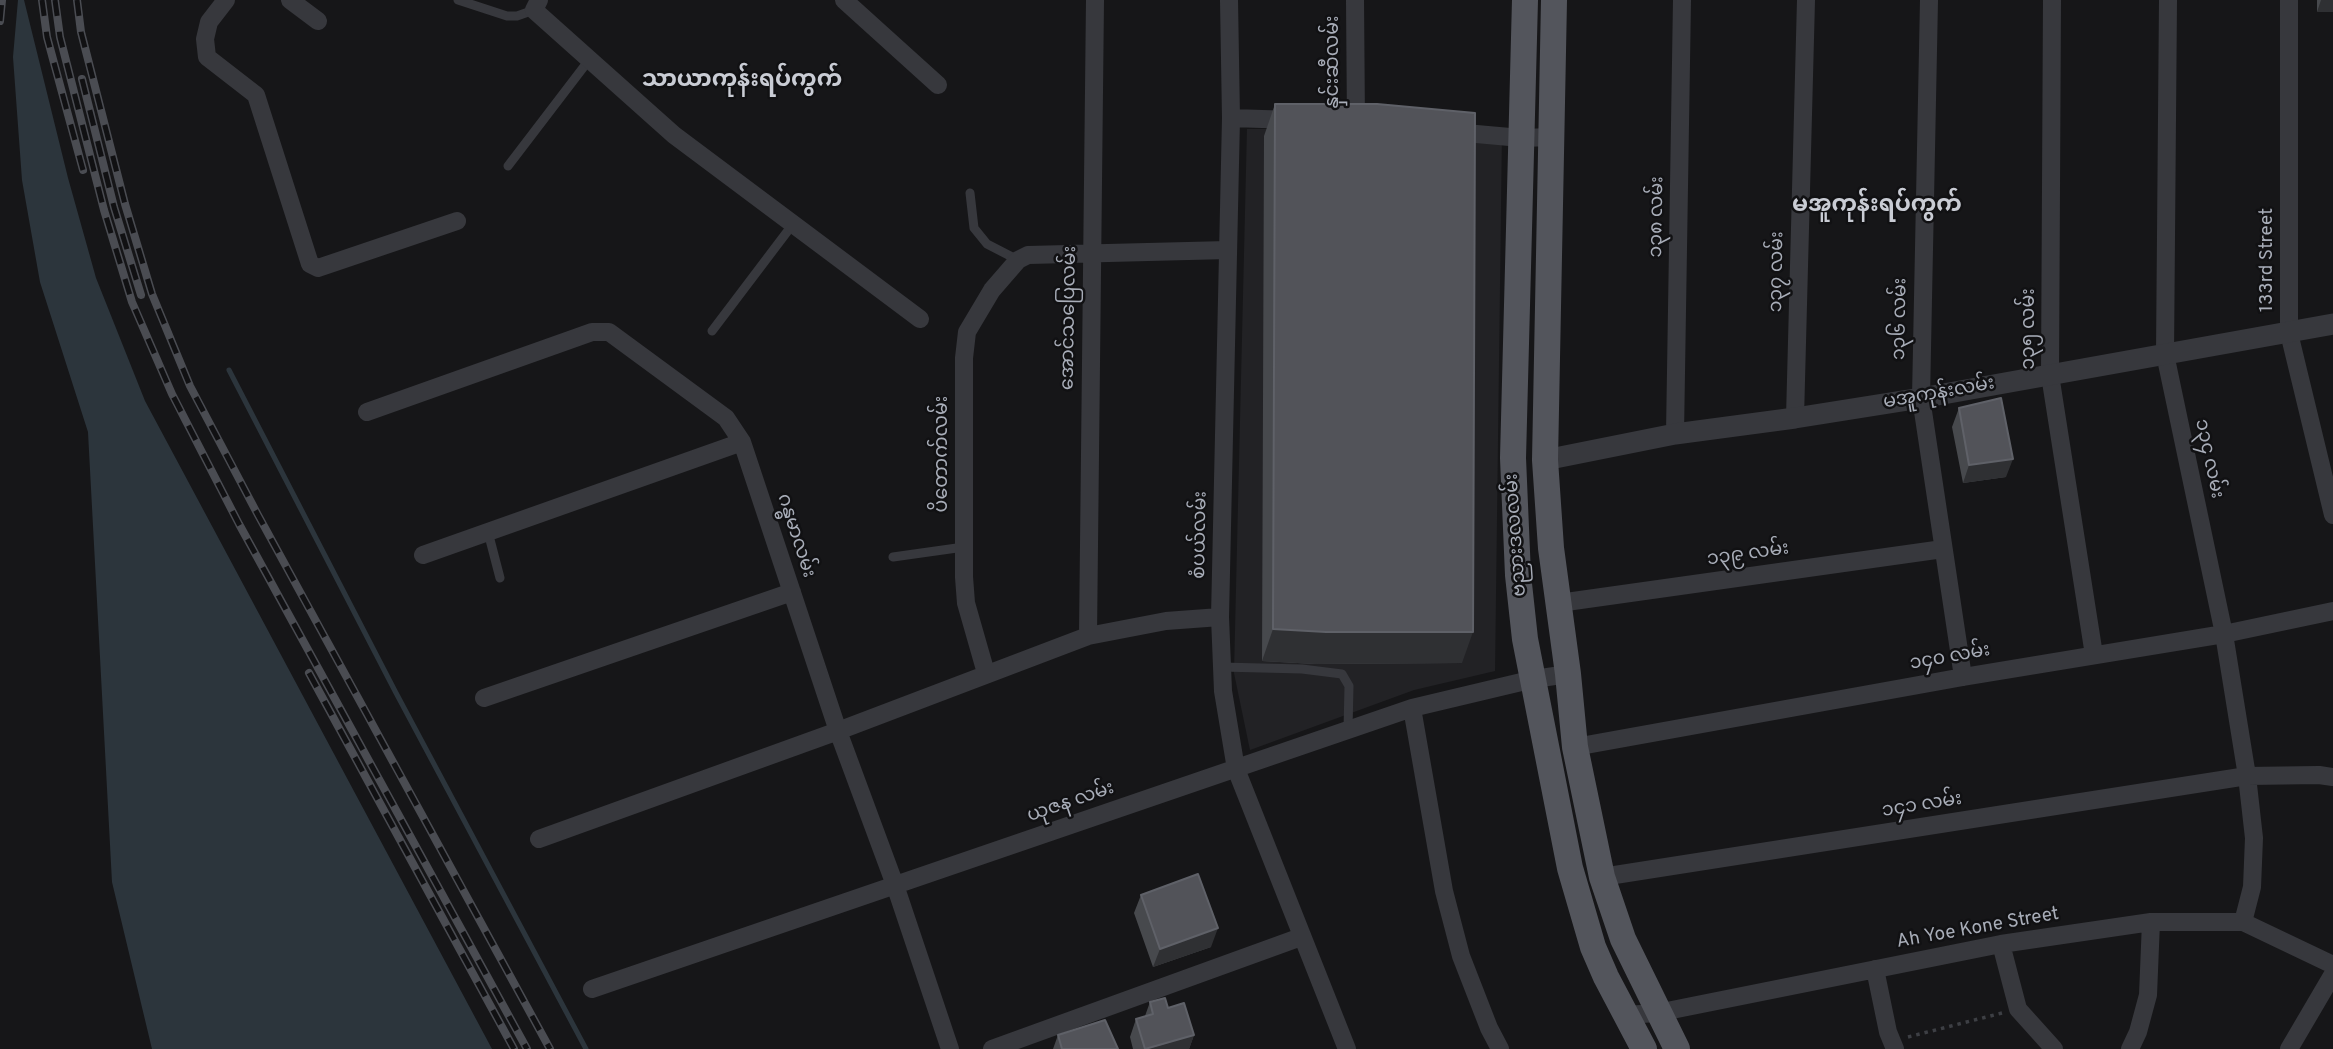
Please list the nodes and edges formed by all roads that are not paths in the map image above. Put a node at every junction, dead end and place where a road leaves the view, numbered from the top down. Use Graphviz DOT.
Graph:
graph roads {
  1 [pos="226,0"];
  2 [pos="290,0"];
  3 [pos="457,0"];
  4 [pos="844,0"];
  5 [pos="1095,0"];
  6 [pos="1229,0"];
  7 [pos="1355,0"];
  8 [pos="1525,0"];
  9 [pos="1554,0"];
  10 [pos="1682,0"];
  11 [pos="1806,0"];
  12 [pos="1929,0"];
  13 [pos="2052,0"];
  14 [pos="2168,0"];
  15 [pos="2289,0"];
  16 [pos="536,5"];
  17 [pos="318,21"];
  18 [pos="589,61"];
  19 [pos="938,85"];
  20 [pos="1231,118"];
  21 [pos="1309,121"];
  22 [pos="1356,124"];
  23 [pos="1433,130"];
  24 [pos="1553,137"];
  25 [pos="1521,138"];
  26 [pos="508,166"];
  27 [pos="970,193"];
  28 [pos="457,221"];
  29 [pos="793,224"];
  30 [pos="1228,250"];
  31 [pos="1092,252"];
  32 [pos="1023,258"];
  33 [pos="920,319"];
  34 [pos="2333,324"];
  35 [pos="712,331"];
  36 [pos="2289,333"];
  37 [pos="2165,354"];
  38 [pos="2050,375"];
  39 [pos="1921,398"];
  40 [pos="368,412"];
  41 [pos="1795,418"];
  42 [pos="1675,434"];
  43 [pos="742,442"];
  44 [pos="1545,460"];
  45 [pos="2333,515"];
  46 [pos="488,532"];
  47 [pos="964,547"];
  48 [pos="1943,549"];
  49 [pos="423,555"];
  50 [pos="893,557"];
  51 [pos="500,578"];
  52 [pos="792,592"];
  53 [pos="1559,603"];
  54 [pos="2333,611"];
  55 [pos="1220,617"];
  56 [pos="2224,634"];
  57 [pos="1088,636"];
  58 [pos="2094,654"];
  59 [pos="1221,667"];
  60 [pos="986,673"];
  61 [pos="1568,674"];
  62 [pos="1963,677"];
  63 [pos="1534,679"];
  64 [pos="484,698"];
  65 [pos="1412,708"];
  66 [pos="838,730"];
  67 [pos="1348,730"];
  68 [pos="1575,747"];
  69 [pos="1236,768"];
  70 [pos="2247,776"];
  71 [pos="2333,777"];
  72 [pos="539,839"];
  73 [pos="1602,877"];
  74 [pos="895,885"];
  75 [pos="2151,922"];
  76 [pos="2243,922"];
  77 [pos="1301,937"];
  78 [pos="2001,944"];
  79 [pos="2333,965"];
  80 [pos="1875,969"];
  81 [pos="2333,974"];
  82 [pos="592,989"];
  83 [pos="1657,1013"];
  84 [pos="1625,1015"];
  85 [pos="1893,1045"];
  86 [pos="950,1049"];
  87 [pos="992,1049"];
  88 [pos="1347,1049"];
  89 [pos="1500,1049"];
  90 [pos="1644,1049"];
  91 [pos="1677,1049"];
  92 [pos="2054,1049"];
  93 [pos="2130,1049"];
  94 [pos="2289,1049"];
  1 -- 28 [label="street"];
  2 -- 17 [label="street"];
  3 -- 16 [label="lane"];
  4 -- 19 [label="street"];
  5 -- 31 [label="street, အောင်သပြေလမ်း"];
  6 -- 20 [label="street, စံပယ်လမ်း"];
  7 -- 22 [label="street, နှင်းဆီလမ်း"];
  8 -- 25 [label="main road, ဗညားဒလလမ်း"];
  9 -- 24 [label="main road, ဗညားဒလလမ်း"];
  10 -- 42 [label="street, ၁၃၈ လမ်း"];
  11 -- 41 [label="street, ၁၃၇ လမ်း"];
  12 -- 39 [label="street, ၁၃၆ လမ်း"];
  13 -- 38 [label="street, ၁၃၅ လမ်း"];
  14 -- 37 [label="street, ၁၃၄ လမ်း"];
  15 -- 36 [label="street, 133rd Street"];
  16 -- 18 [label="street"];
  18 -- 26 [label="lane"];
  18 -- 29 [label="street"];
  20 -- 21 [label="street"];
  20 -- 30 [label="street, စံပယ်လမ်း"];
  23 -- 25 [label="street"];
  24 -- 25 [label="street"];
  24 -- 44 [label="main road, ဗညားဒလလမ်း"];
  25 -- 63 [label="main road, ဗညားဒလလမ်း"];
  27 -- 32 [label="lane"];
  29 -- 33 [label="street"];
  29 -- 35 [label="lane"];
  30 -- 31 [label="street"];
  30 -- 55 [label="street, စံပယ်လမ်း"];
  31 -- 32 [label="street"];
  31 -- 57 [label="street, အောင်သပြေလမ်း"];
  32 -- 47 [label="street, ပိတောက်လမ်း"];
  34 -- 36 [label="street, မအူကုန်းလမ်း"];
  36 -- 37 [label="street, မအူကုန်းလမ်း"];
  36 -- 45 [label="street, 133rd Street"];
  37 -- 38 [label="street, မအူကုန်းလမ်း"];
  37 -- 56 [label="street, ၁၃၄ လမ်း"];
  38 -- 39 [label="street, မအူကုန်းလမ်း"];
  38 -- 58 [label="street, ၁၃၅ လမ်း"];
  39 -- 41 [label="street, မအူကုန်းလမ်း"];
  39 -- 48 [label="street, ၁၃၆ လမ်း"];
  40 -- 43 [label="street, ဂန္ဓမာလမ်း"];
  41 -- 42 [label="street, မအူကုန်းလမ်း"];
  42 -- 44 [label="street, မအူကုန်းလမ်း"];
  43 -- 46 [label="street"];
  43 -- 52 [label="street, ဂန္ဓမာလမ်း"];
  44 -- 53 [label="main road, ဗညားဒလလမ်း"];
  46 -- 49 [label="street"];
  46 -- 51 [label="lane"];
  47 -- 50 [label="lane"];
  47 -- 60 [label="street, ပိတောက်လမ်း"];
  48 -- 53 [label="street, ၁၃၉ လမ်း"];
  48 -- 62 [label="street, ၁၃၆ လမ်း"];
  52 -- 64 [label="street"];
  52 -- 66 [label="street, ဂန္ဓမာလမ်း"];
  53 -- 61 [label="main road, ဗညားဒလလမ်း"];
  54 -- 56 [label="street, ၁၄၀ လမ်း"];
  55 -- 57 [label="street"];
  55 -- 59 [label="street, စံပယ်လမ်း"];
  56 -- 58 [label="street, ၁၄၀ လမ်း"];
  56 -- 70 [label="street, ၁၃၄ လမ်း"];
  57 -- 60 [label="street"];
  58 -- 62 [label="street, ၁၄၀ လမ်း"];
  59 -- 67 [label="lane"];
  59 -- 69 [label="street, စံပယ်လမ်း"];
  60 -- 66 [label="street"];
  61 -- 63 [label="street, ယုဇန လမ်း"];
  61 -- 68 [label="main road, ဗညားဒလလမ်း"];
  62 -- 68 [label="street, ၁၄၀ လမ်း"];
  63 -- 65 [label="street, ယုဇန လမ်း"];
  63 -- 84 [label="main road, ဗညားဒလလမ်း"];
  65 -- 67 [label="street, ယုဇန လမ်း"];
  65 -- 89 [label="street"];
  66 -- 72 [label="street"];
  66 -- 74 [label="street, ဂန္ဓမာလမ်း"];
  67 -- 69 [label="street, ယုဇန လမ်း"];
  68 -- 73 [label="main road, ဗညားဒလလမ်း"];
  69 -- 74 [label="street, ယုဇန လမ်း"];
  69 -- 77 [label="street, စံပယ်လမ်း"];
  70 -- 71 [label="street, ၁၄၁ လမ်း"];
  70 -- 73 [label="street, ၁၄၁ လမ်း"];
  70 -- 76 [label="street, ၁၃၄ လမ်း"];
  73 -- 83 [label="main road, ဗညားဒလလမ်း"];
  74 -- 82 [label="street, ယုဇန လမ်း"];
  74 -- 86 [label="street, ဂန္ဓမာလမ်း"];
  75 -- 76 [label="street, Ah Yoe Kone Street"];
  75 -- 78 [label="street, Ah Yoe Kone Street"];
  75 -- 93 [label="street"];
  76 -- 79 [label="street, Ah Yoe Kone Street"];
  77 -- 87 [label="street"];
  77 -- 88 [label="street, စံပယ်လမ်း"];
  78 -- 80 [label="street, Ah Yoe Kone Street"];
  78 -- 92 [label="street"];
  80 -- 83 [label="street, Ah Yoe Kone Street"];
  80 -- 85 [label="street"];
  81 -- 94 [label="street"];
  83 -- 84 [label="street, Ah Yoe Kone Street"];
  83 -- 91 [label="main road, ဗညားဒလလမ်း"];
  84 -- 90 [label="main road, ဗညားဒလလမ်း"];
}
